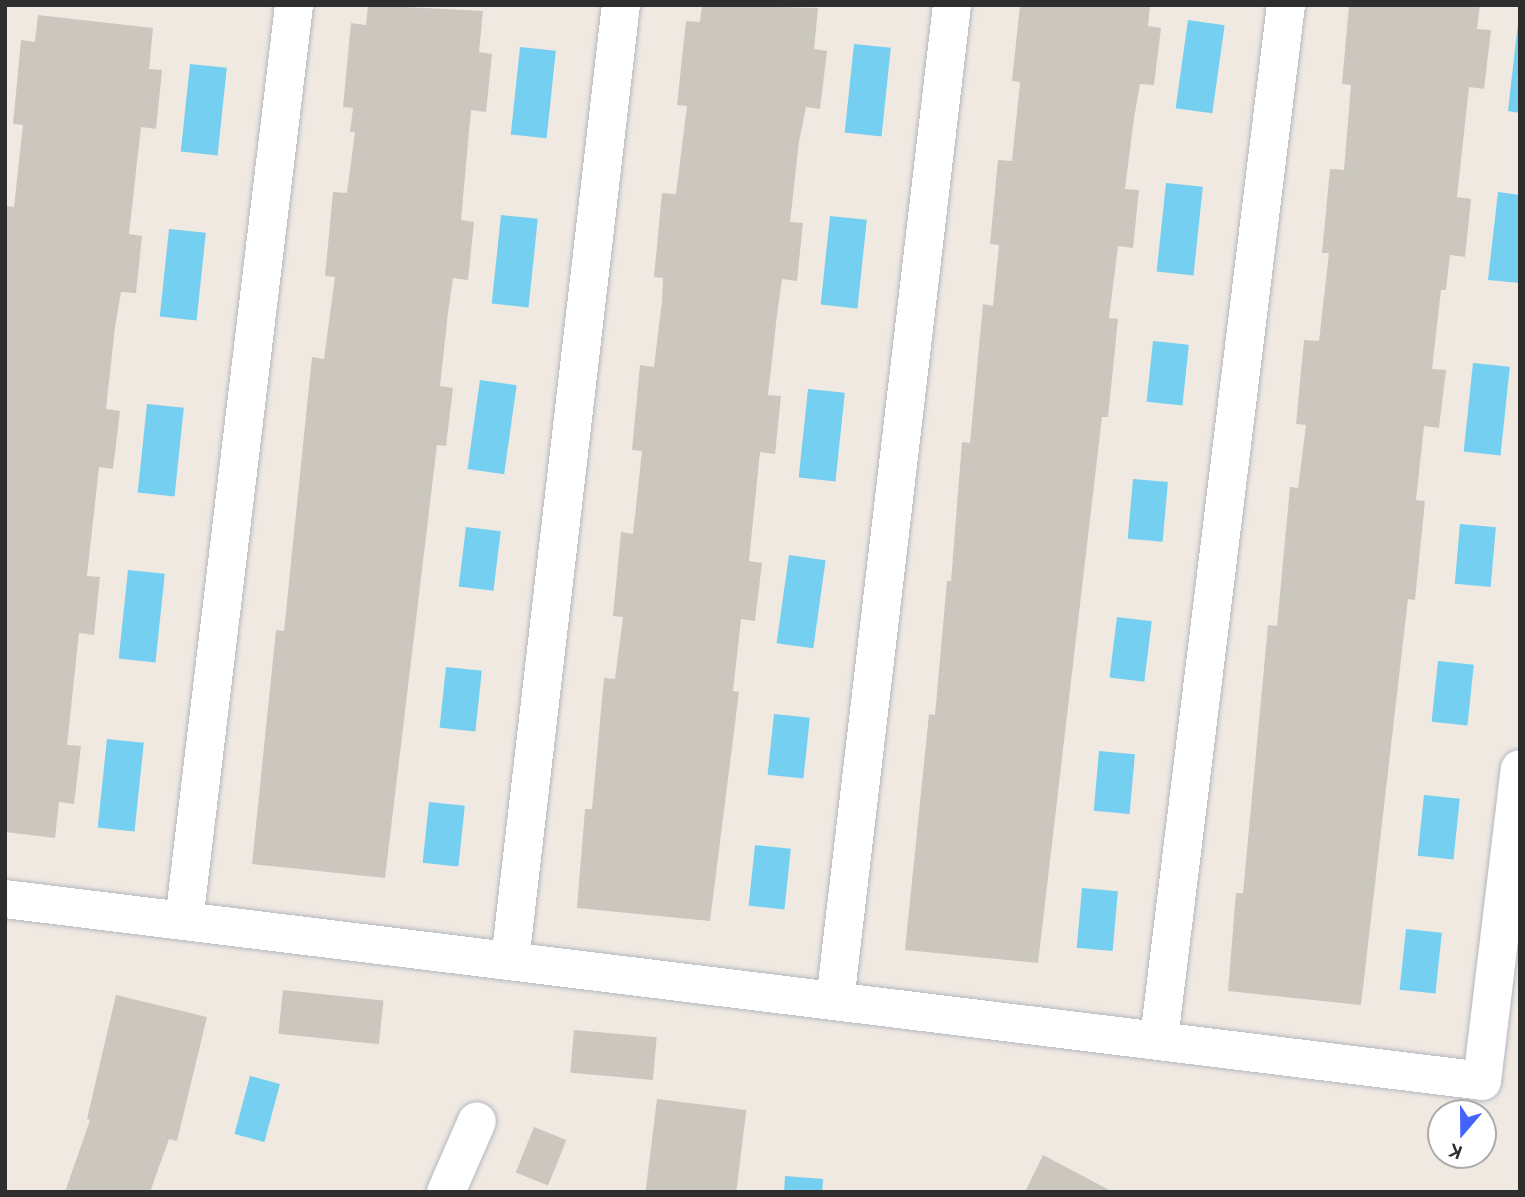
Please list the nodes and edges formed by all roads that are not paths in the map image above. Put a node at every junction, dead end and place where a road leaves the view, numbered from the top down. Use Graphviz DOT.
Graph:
graph roads {
  1 [pos="294,5"];
  2 [pos="621,5"];
  3 [pos="952,5"];
  4 [pos="1286,5"];
  5 [pos="1520,769"];
  6 [pos="5,899"];
  7 [pos="184,921"];
  8 [pos="510,961"];
  9 [pos="835,1001"];
  10 [pos="1159,1040"];
  11 [pos="477,1121"];
  12 [pos="446,1192"];
  1 -- 7 [label="street"];
  2 -- 8 [label="street"];
  3 -- 9 [label="street"];
  4 -- 10 [label="street"];
  5 -- 10 [label="street"];
  6 -- 7 [label="street"];
  7 -- 8 [label="street"];
  8 -- 9 [label="street"];
  9 -- 10 [label="street"];
  11 -- 12 [label="street"];
}
